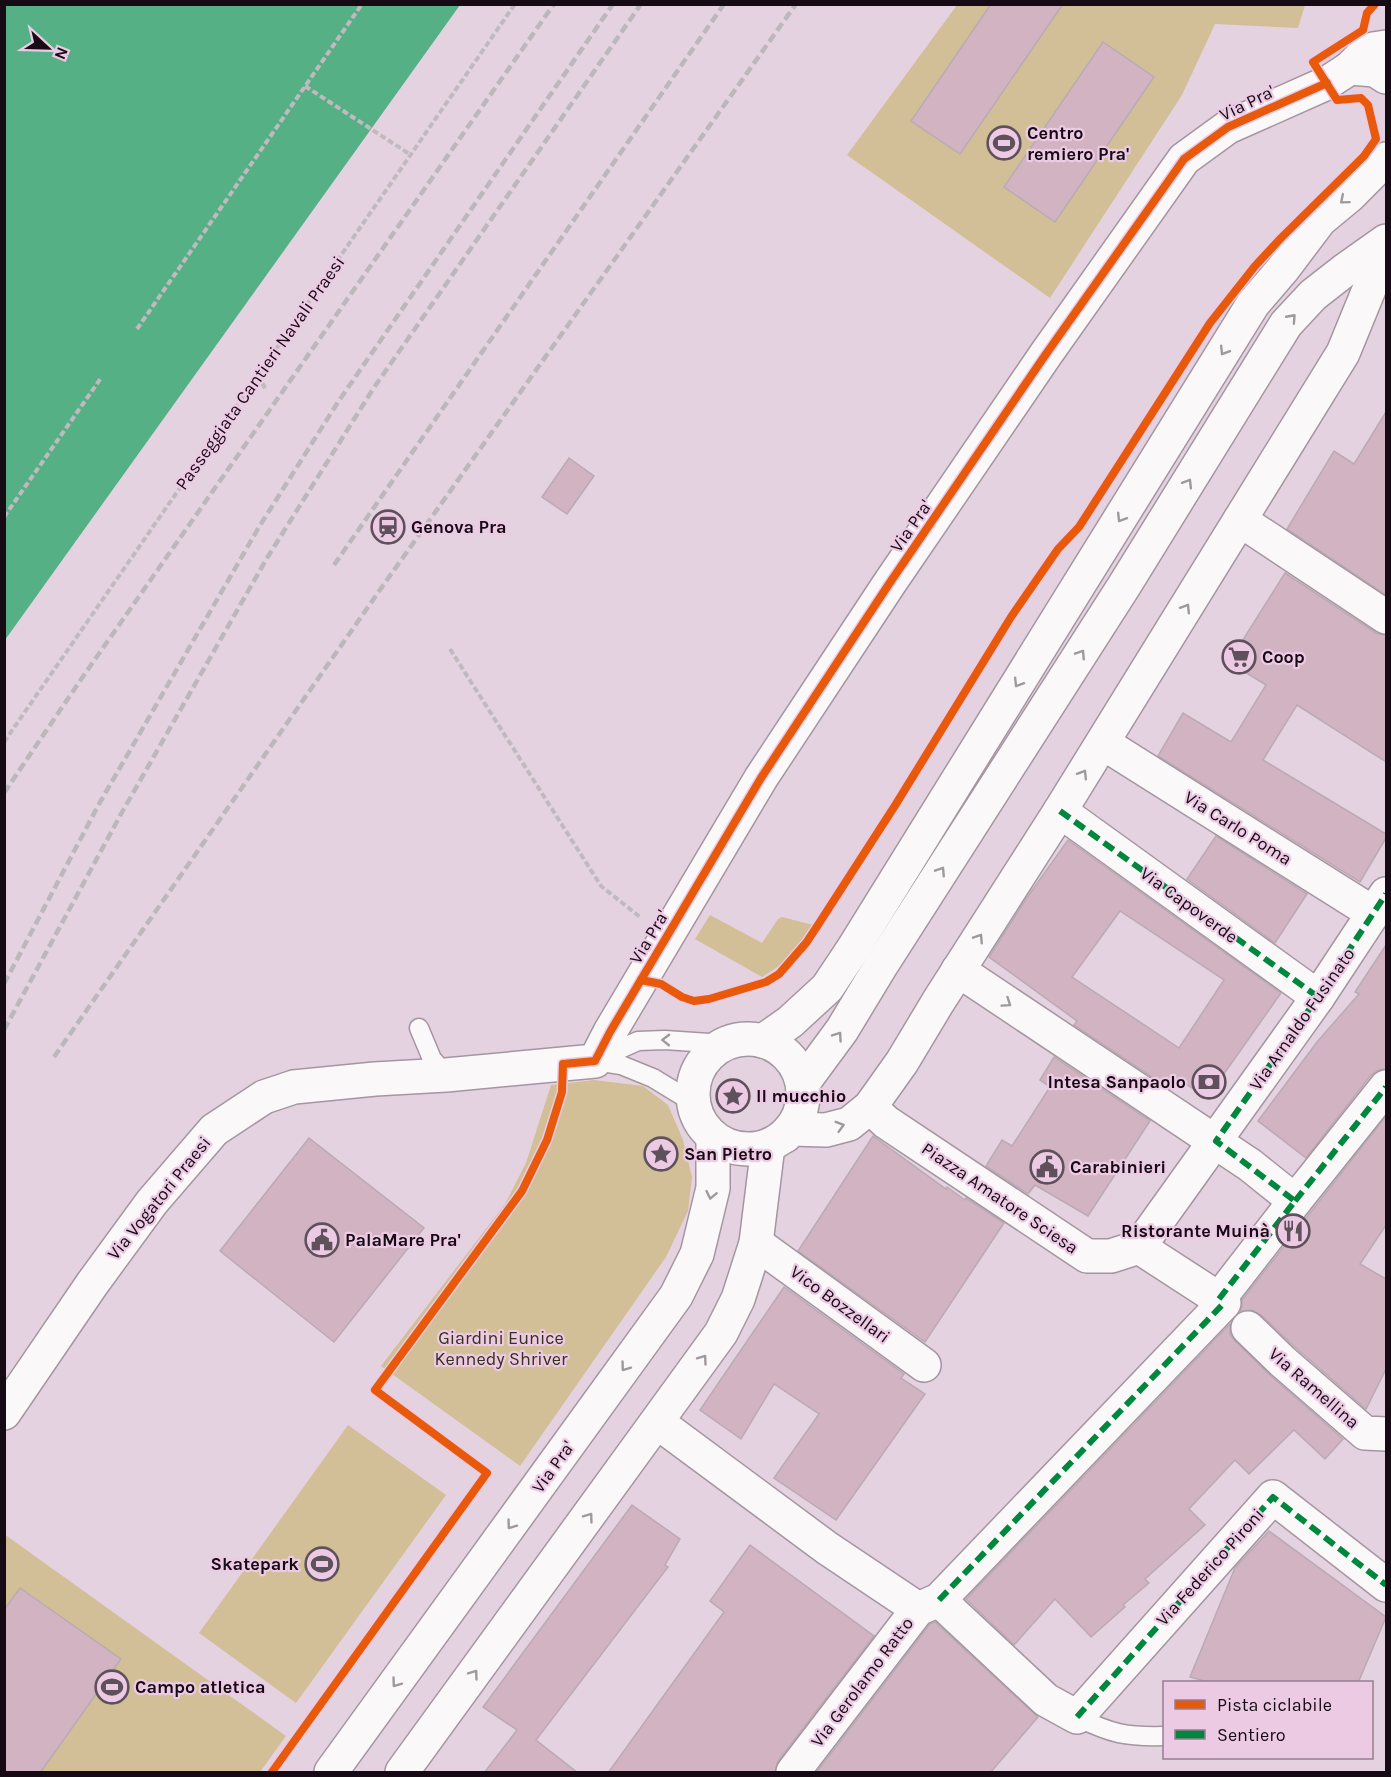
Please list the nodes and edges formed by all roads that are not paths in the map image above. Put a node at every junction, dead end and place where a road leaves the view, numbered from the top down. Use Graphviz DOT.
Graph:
graph roads {
  1 [pos="1386,47"];
  2 [pos="1350,68"];
  3 [pos="1386,77"];
  4 [pos="1386,159"];
  5 [pos="1386,241"];
  6 [pos="1386,248"];
  7 [pos="1240,520"];
  8 [pos="1386,617"];
  9 [pos="1103,743"];
  10 [pos="1060,811"];
  11 [pos="1380,904"];
  12 [pos="958,970"];
  13 [pos="1318,997"];
  14 [pos="419,1028"];
  15 [pos="763,1041"];
  16 [pos="724,1044"];
  17 [pos="595,1061"];
  18 [pos="446,1075"];
  19 [pos="803,1083"];
  20 [pos="1386,1087"];
  21 [pos="694,1103"];
  22 [pos="870,1107"];
  23 [pos="1203,1134"];
  24 [pos="713,1137"];
  25 [pos="776,1141"];
  26 [pos="1295,1201"];
  27 [pos="756,1243"];
  28 [pos="1139,1247"];
  29 [pos="1221,1301"];
  30 [pos="1248,1328"];
  31 [pos="924,1365"];
  32 [pos="4,1413"];
  33 [pos="657,1422"];
  34 [pos="1386,1434"];
  35 [pos="1386,1585"];
  36 [pos="928,1605"];
  37 [pos="1077,1717"];
  38 [pos="1163,1736"];
  39 [pos="331,1773"];
  40 [pos="402,1773"];
  41 [pos="793,1773"];
  1 -- 2 [label="street, Via Pra'"];
  2 -- 3 [label="street"];
  2 -- 17 [label="street, Via Pra'"];
  4 -- 15 [label="street, one-way"];
  19 -- 5 [label="street, one-way"];
  6 -- 7 [label="street"];
  7 -- 8 [label="street"];
  9 -- 7 [label="street, one-way"];
  10 -- 9 [label="street, one-way"];
  9 -- 11 [label="street, Via Carlo Poma"];
  12 -- 10 [label="street, one-way"];
  10 -- 13 [label="street, Via Capoverde"];
  11 -- 13 [label="street, Via Arnaldo Fusinato"];
  12 -- 22 [label="street"];
  12 -- 23 [label="street, one-way"];
  13 -- 23 [label="street, Via Arnaldo Fusinato"];
  14 -- 18 [label="lane"];
  15 -- 16 [label="street"];
  15 -- 19 [label="street"];
  16 -- 17 [label="lane, one-way"];
  16 -- 21 [label="street"];
  17 -- 18 [label="street, Via Vogatori Praesi"];
  17 -- 21 [label="lane"];
  18 -- 32 [label="street, Via Vogatori Praesi"];
  19 -- 25 [label="street"];
  20 -- 26 [label="street"];
  21 -- 24 [label="street"];
  25 -- 22 [label="street, one-way"];
  22 -- 28 [label="street, Piazza Amatore Sciesa"];
  23 -- 26 [label="street"];
  23 -- 28 [label="street"];
  24 -- 25 [label="street"];
  24 -- 39 [label="street, Via Pra', one-way"];
  25 -- 27 [label="street"];
  26 -- 29 [label="street"];
  27 -- 31 [label="street, Vico Bozzellari"];
  33 -- 27 [label="street, one-way"];
  28 -- 29 [label="street"];
  29 -- 36 [label="street, Via Gerolamo Ratto"];
  30 -- 34 [label="street, Via Ramellina"];
  33 -- 36 [label="street"];
  40 -- 33 [label="street, one-way"];
  35 -- 37 [label="street, Via Federico Pironi"];
  36 -- 37 [label="street"];
  36 -- 41 [label="street, Via Gerolamo Ratto"];
  37 -- 38 [label="lane"];
}
